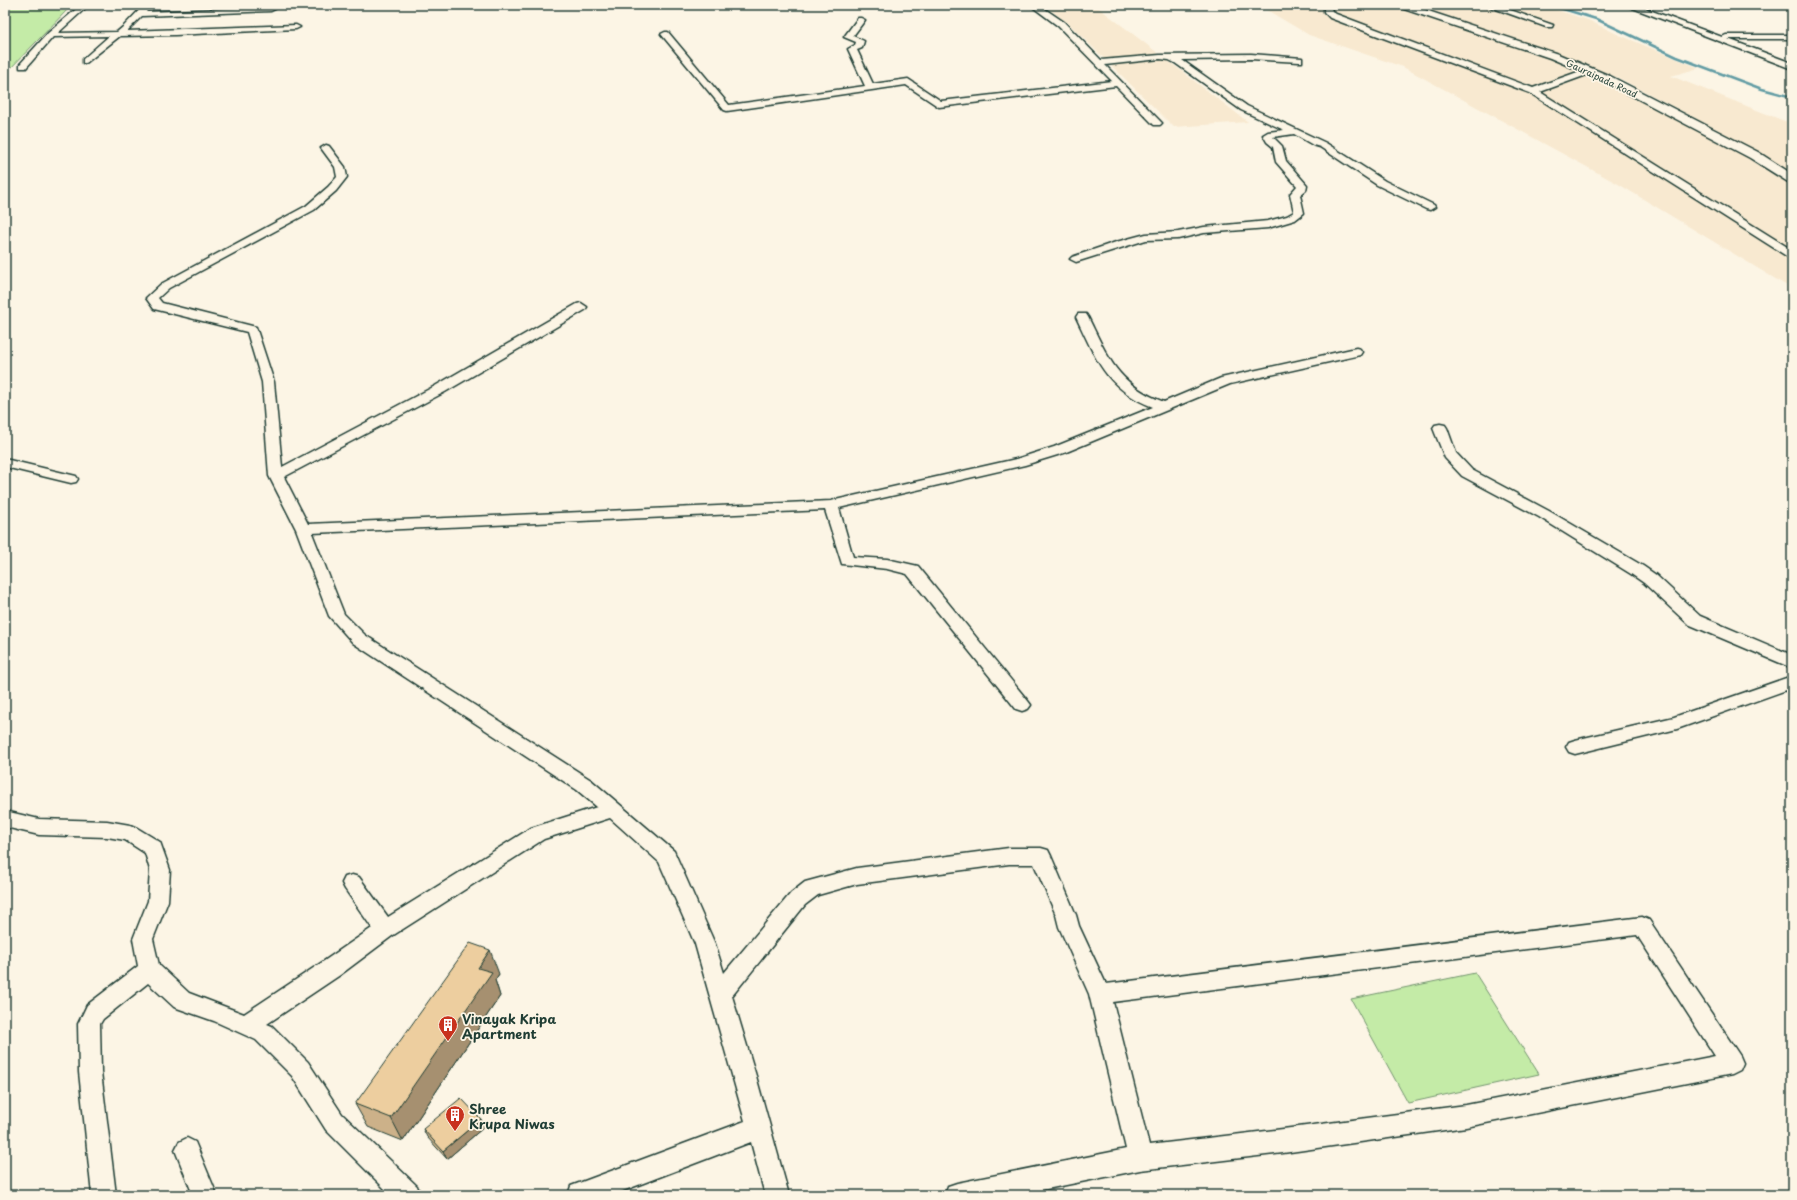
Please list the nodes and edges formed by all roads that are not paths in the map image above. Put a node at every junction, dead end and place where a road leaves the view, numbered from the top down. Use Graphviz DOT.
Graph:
graph roads {
  1 [pos="85,5"];
  2 [pos="148,5"];
  3 [pos="1034,5"];
  4 [pos="1334,5"];
  5 [pos="1401,5"];
  6 [pos="1489,5"];
  7 [pos="1629,5"];
  8 [pos="141,14"];
  9 [pos="266,16"];
  10 [pos="861,20"];
  11 [pos="116,23"];
  12 [pos="132,23"];
  13 [pos="63,24"];
  14 [pos="78,24"];
  15 [pos="1549,25"];
  16 [pos="296,27"];
  17 [pos="119,34"];
  18 [pos="665,34"];
  19 [pos="50,35"];
  20 [pos="1715,37"];
  21 [pos="1792,37"];
  22 [pos="105,43"];
  23 [pos="89,44"];
  24 [pos="1170,58"];
  25 [pos="1299,60"];
  26 [pos="86,61"];
  27 [pos="1098,63"];
  28 [pos="22,66"];
  29 [pos="1792,66"];
  30 [pos="1589,71"];
  31 [pos="1119,84"];
  32 [pos="870,88"];
  33 [pos="1533,91"];
  34 [pos="1157,123"];
  35 [pos="1295,131"];
  36 [pos="326,148"];
  37 [pos="1792,179"];
  38 [pos="1430,207"];
  39 [pos="1792,255"];
  40 [pos="1076,259"];
  41 [pos="581,307"];
  42 [pos="1082,317"];
  43 [pos="1356,352"];
  44 [pos="1166,406"];
  45 [pos="1440,428"];
  46 [pos="5,463"];
  47 [pos="276,476"];
  48 [pos="71,479"];
  49 [pos="831,505"];
  50 [pos="303,529"];
  51 [pos="1792,662"];
  52 [pos="1792,682"];
  53 [pos="1022,705"];
  54 [pos="1575,747"];
  55 [pos="613,810"];
  56 [pos="5,819"];
  57 [pos="352,883"];
  58 [pos="385,930"];
  59 [pos="149,970"];
  60 [pos="720,994"];
  61 [pos="1100,994"];
  62 [pos="246,1025"];
  63 [pos="759,1127"];
  64 [pos="187,1150"];
  65 [pos="1140,1158"];
  66 [pos="104,1195"];
  67 [pos="205,1195"];
  68 [pos="408,1195"];
  69 [pos="580,1195"];
  70 [pos="777,1195"];
  71 [pos="957,1195"];
  1 -- 13 [label="street"];
  2 -- 8 [label="street"];
  3 -- 27 [label="street"];
  4 -- 33 [label="street"];
  5 -- 30 [label="street, Gauraipada Road"];
  6 -- 15 [label="street"];
  7 -- 20 [label="street"];
  8 -- 9 [label="street"];
  8 -- 12 [label="street"];
  9 -- 16 [label="street"];
  9 -- 17 [label="street"];
  10 -- 32 [label="street"];
  11 -- 12 [label="street"];
  12 -- 17 [label="street"];
  13 -- 14 [label="street"];
  13 -- 19 [label="street"];
  17 -- 19 [label="street"];
  17 -- 22 [label="street"];
  18 -- 32 [label="street"];
  19 -- 28 [label="street"];
  20 -- 21 [label="street"];
  20 -- 29 [label="street"];
  22 -- 23 [label="street"];
  22 -- 26 [label="street"];
  24 -- 25 [label="street"];
  24 -- 27 [label="street"];
  24 -- 35 [label="street"];
  27 -- 31 [label="street"];
  30 -- 33 [label="street"];
  30 -- 37 [label="street, Gauraipada Road"];
  31 -- 32 [label="street"];
  31 -- 34 [label="street"];
  33 -- 39 [label="street"];
  35 -- 38 [label="street"];
  35 -- 40 [label="street"];
  36 -- 47 [label="street"];
  41 -- 47 [label="street"];
  42 -- 44 [label="street"];
  43 -- 44 [label="street"];
  44 -- 49 [label="street"];
  45 -- 51 [label="street"];
  46 -- 48 [label="street"];
  47 -- 50 [label="street"];
  49 -- 50 [label="street"];
  49 -- 53 [label="street"];
  50 -- 55 [label="street"];
  52 -- 54 [label="street"];
  55 -- 58 [label="street"];
  55 -- 60 [label="street"];
  56 -- 59 [label="street"];
  57 -- 58 [label="street"];
  58 -- 62 [label="street"];
  59 -- 62 [label="street"];
  59 -- 66 [label="street"];
  60 -- 61 [label="street"];
  60 -- 63 [label="street"];
  61 -- 65 [label="street"];
  61 -- 65 [label="street"];
  62 -- 68 [label="street"];
  63 -- 69 [label="street"];
  63 -- 70 [label="street"];
  64 -- 67 [label="street"];
  65 -- 71 [label="street"];
}
